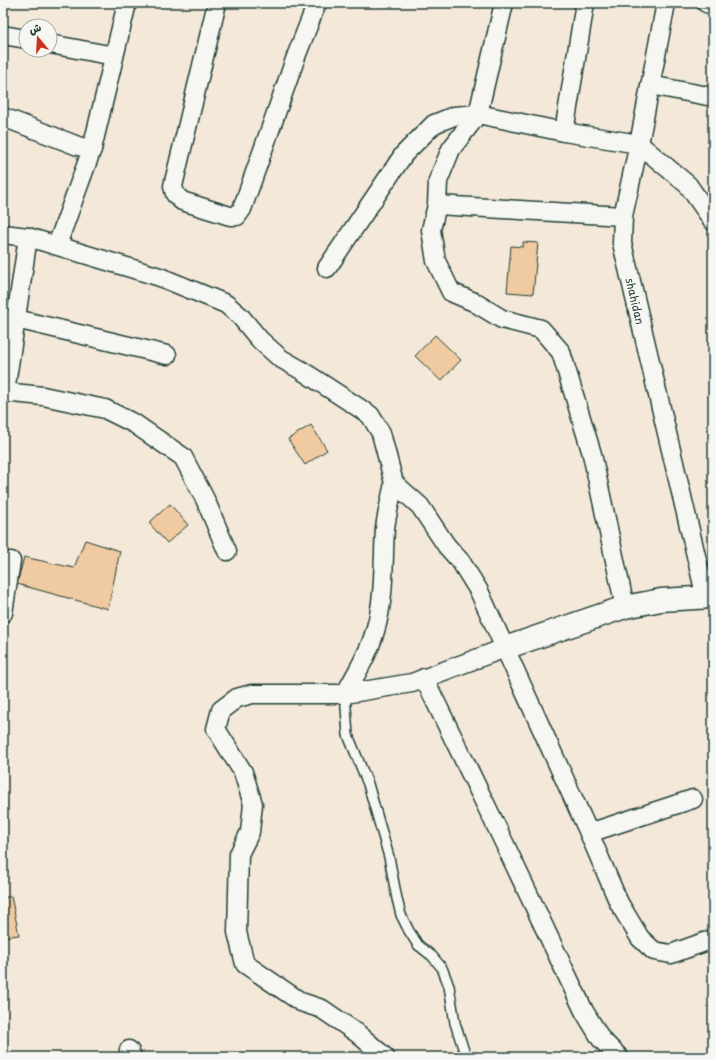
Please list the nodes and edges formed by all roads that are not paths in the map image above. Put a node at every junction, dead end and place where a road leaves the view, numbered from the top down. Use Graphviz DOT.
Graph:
graph roads {
  1 [pos="127,3"];
  2 [pos="217,3"];
  3 [pos="317,3"];
  4 [pos="504,3"];
  5 [pos="585,3"];
  6 [pos="666,3"];
  7 [pos="706,3"];
  8 [pos="713,5"];
  9 [pos="3,35"];
  10 [pos="18,38"];
  11 [pos="58,46"];
  12 [pos="114,56"];
  13 [pos="650,85"];
  14 [pos="713,97"];
  15 [pos="478,114"];
  16 [pos="3,117"];
  17 [pos="564,132"];
  18 [pos="639,144"];
  19 [pos="92,149"];
  20 [pos="437,205"];
  21 [pos="623,216"];
  22 [pos="713,220"];
  23 [pos="3,234"];
  24 [pos="28,237"];
  25 [pos="57,245"];
  26 [pos="328,268"];
  27 [pos="10,319"];
  28 [pos="168,355"];
  29 [pos="4,392"];
  30 [pos="394,483"];
  31 [pos="227,551"];
  32 [pos="11,561"];
  33 [pos="710,597"];
  34 [pos="624,608"];
  35 [pos="3,613"];
  36 [pos="506,648"];
  37 [pos="424,678"];
  38 [pos="345,694"];
  39 [pos="693,799"];
  40 [pos="589,833"];
  41 [pos="713,939"];
  42 [pos="385,1057"];
  43 [pos="466,1057"];
  44 [pos="619,1057"];
  1 -- 12 [label="street"];
  2 -- 3 [label="street"];
  4 -- 15 [label="street"];
  5 -- 17 [label="street"];
  6 -- 13 [label="street, shahidan"];
  7 -- 8 [label="street"];
  9 -- 10 [label="street"];
  11 -- 12 [label="street"];
  12 -- 19 [label="street"];
  13 -- 14 [label="street"];
  13 -- 18 [label="street, shahidan"];
  15 -- 17 [label="street"];
  15 -- 20 [label="street"];
  15 -- 26 [label="street"];
  16 -- 19 [label="street"];
  17 -- 18 [label="street"];
  18 -- 21 [label="street, shahidan"];
  18 -- 22 [label="street"];
  19 -- 25 [label="street"];
  20 -- 21 [label="street"];
  20 -- 34 [label="street"];
  21 -- 33 [label="street, shahidan"];
  23 -- 24 [label="street"];
  24 -- 25 [label="street"];
  24 -- 27 [label="street"];
  25 -- 30 [label="street"];
  27 -- 28 [label="street"];
  27 -- 29 [label="street"];
  29 -- 31 [label="street"];
  30 -- 36 [label="street"];
  30 -- 38 [label="street"];
  32 -- 35 [label="street"];
  33 -- 34 [label="street"];
  34 -- 36 [label="street"];
  36 -- 37 [label="street"];
  36 -- 40 [label="street"];
  37 -- 38 [label="street"];
  37 -- 44 [label="street"];
  38 -- 42 [label="street"];
  38 -- 43 [label="lane"];
  39 -- 40 [label="street"];
  40 -- 41 [label="street"];
}
